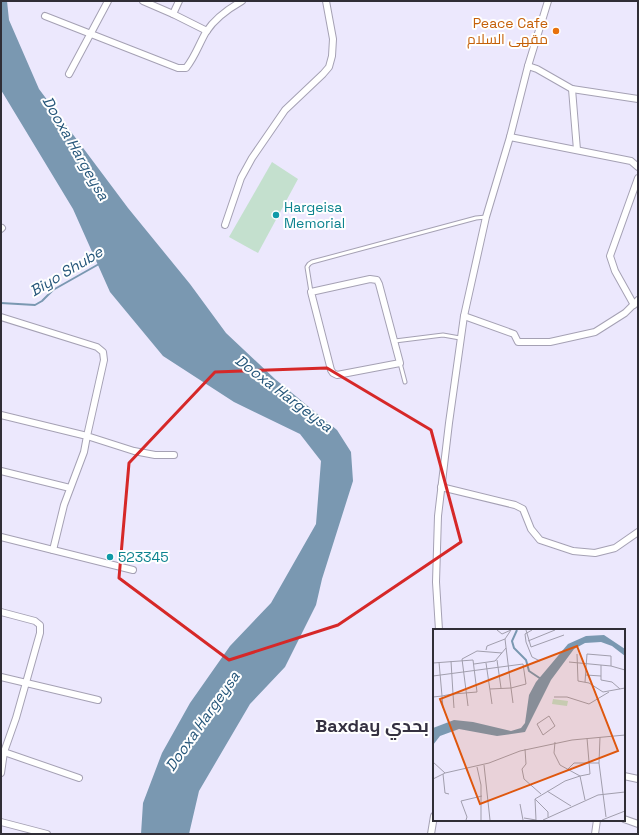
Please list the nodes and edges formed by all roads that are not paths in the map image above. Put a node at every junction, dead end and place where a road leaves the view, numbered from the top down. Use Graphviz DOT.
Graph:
graph roads {
  1 [pos="108,1"];
  2 [pos="142,1"];
  3 [pos="179,1"];
  4 [pos="242,1"];
  5 [pos="326,1"];
  6 [pos="548,1"];
  7 [pos="173,14"];
  8 [pos="45,16"];
  9 [pos="207,31"];
  10 [pos="90,35"];
  11 [pos="528,66"];
  12 [pos="69,74"];
  13 [pos="572,89"];
  14 [pos="638,99"];
  15 [pos="510,137"];
  16 [pos="577,150"];
  17 [pos="638,166"];
  18 [pos="638,178"];
  19 [pos="486,217"];
  20 [pos="225,225"];
  21 [pos="311,292"];
  22 [pos="636,302"];
  23 [pos="464,316"];
  24 [pos="1,317"];
  25 [pos="461,338"];
  26 [pos="395,341"];
  27 [pos="400,364"];
  28 [pos="405,382"];
  29 [pos="1,415"];
  30 [pos="87,436"];
  31 [pos="174,455"];
  32 [pos="1,471"];
  33 [pos="441,487"];
  34 [pos="70,488"];
  35 [pos="638,532"];
  36 [pos="1,537"];
  37 [pos="53,550"];
  38 [pos="133,570"];
  39 [pos="1,612"];
  40 [pos="439,629"];
  41 [pos="1,677"];
  42 [pos="25,684"];
  43 [pos="98,700"];
  44 [pos="3,752"];
  45 [pos="1,773"];
  46 [pos="625,776"];
  47 [pos="79,778"];
  48 [pos="638,779"];
  49 [pos="625,819"];
  50 [pos="433,821"];
  51 [pos="597,821"];
  52 [pos="1,822"];
  53 [pos="638,824"];
  54 [pos="47,834"];
  55 [pos="431,834"];
  56 [pos="595,834"];
  1 -- 10 [label="street"];
  2 -- 7 [label="street"];
  3 -- 7 [label="street"];
  4 -- 9 [label="street"];
  5 -- 20 [label="street"];
  6 -- 11 [label="street"];
  7 -- 9 [label="street"];
  8 -- 10 [label="street"];
  9 -- 10 [label="street"];
  10 -- 12 [label="street"];
  11 -- 13 [label="street"];
  11 -- 15 [label="street"];
  13 -- 14 [label="street"];
  13 -- 16 [label="street"];
  15 -- 16 [label="street"];
  15 -- 19 [label="street"];
  16 -- 17 [label="street"];
  18 -- 22 [label="street"];
  19 -- 21 [label="lane"];
  19 -- 23 [label="street"];
  21 -- 26 [label="street"];
  21 -- 27 [label="street"];
  22 -- 23 [label="street"];
  23 -- 25 [label="street"];
  24 -- 30 [label="street"];
  25 -- 26 [label="lane"];
  25 -- 33 [label="street"];
  26 -- 27 [label="street"];
  27 -- 28 [label="lane"];
  29 -- 30 [label="street"];
  30 -- 31 [label="street"];
  30 -- 34 [label="street"];
  32 -- 34 [label="street"];
  33 -- 35 [label="street"];
  33 -- 40 [label="street"];
  34 -- 37 [label="street"];
  36 -- 37 [label="street"];
  37 -- 38 [label="street"];
  39 -- 42 [label="street"];
  41 -- 42 [label="street"];
  42 -- 43 [label="street"];
  42 -- 44 [label="street"];
  44 -- 45 [label="street"];
  44 -- 47 [label="street"];
  46 -- 48 [label="street"];
  49 -- 53 [label="street"];
  50 -- 55 [label="street"];
  51 -- 56 [label="street"];
  52 -- 54 [label="street"];
}
